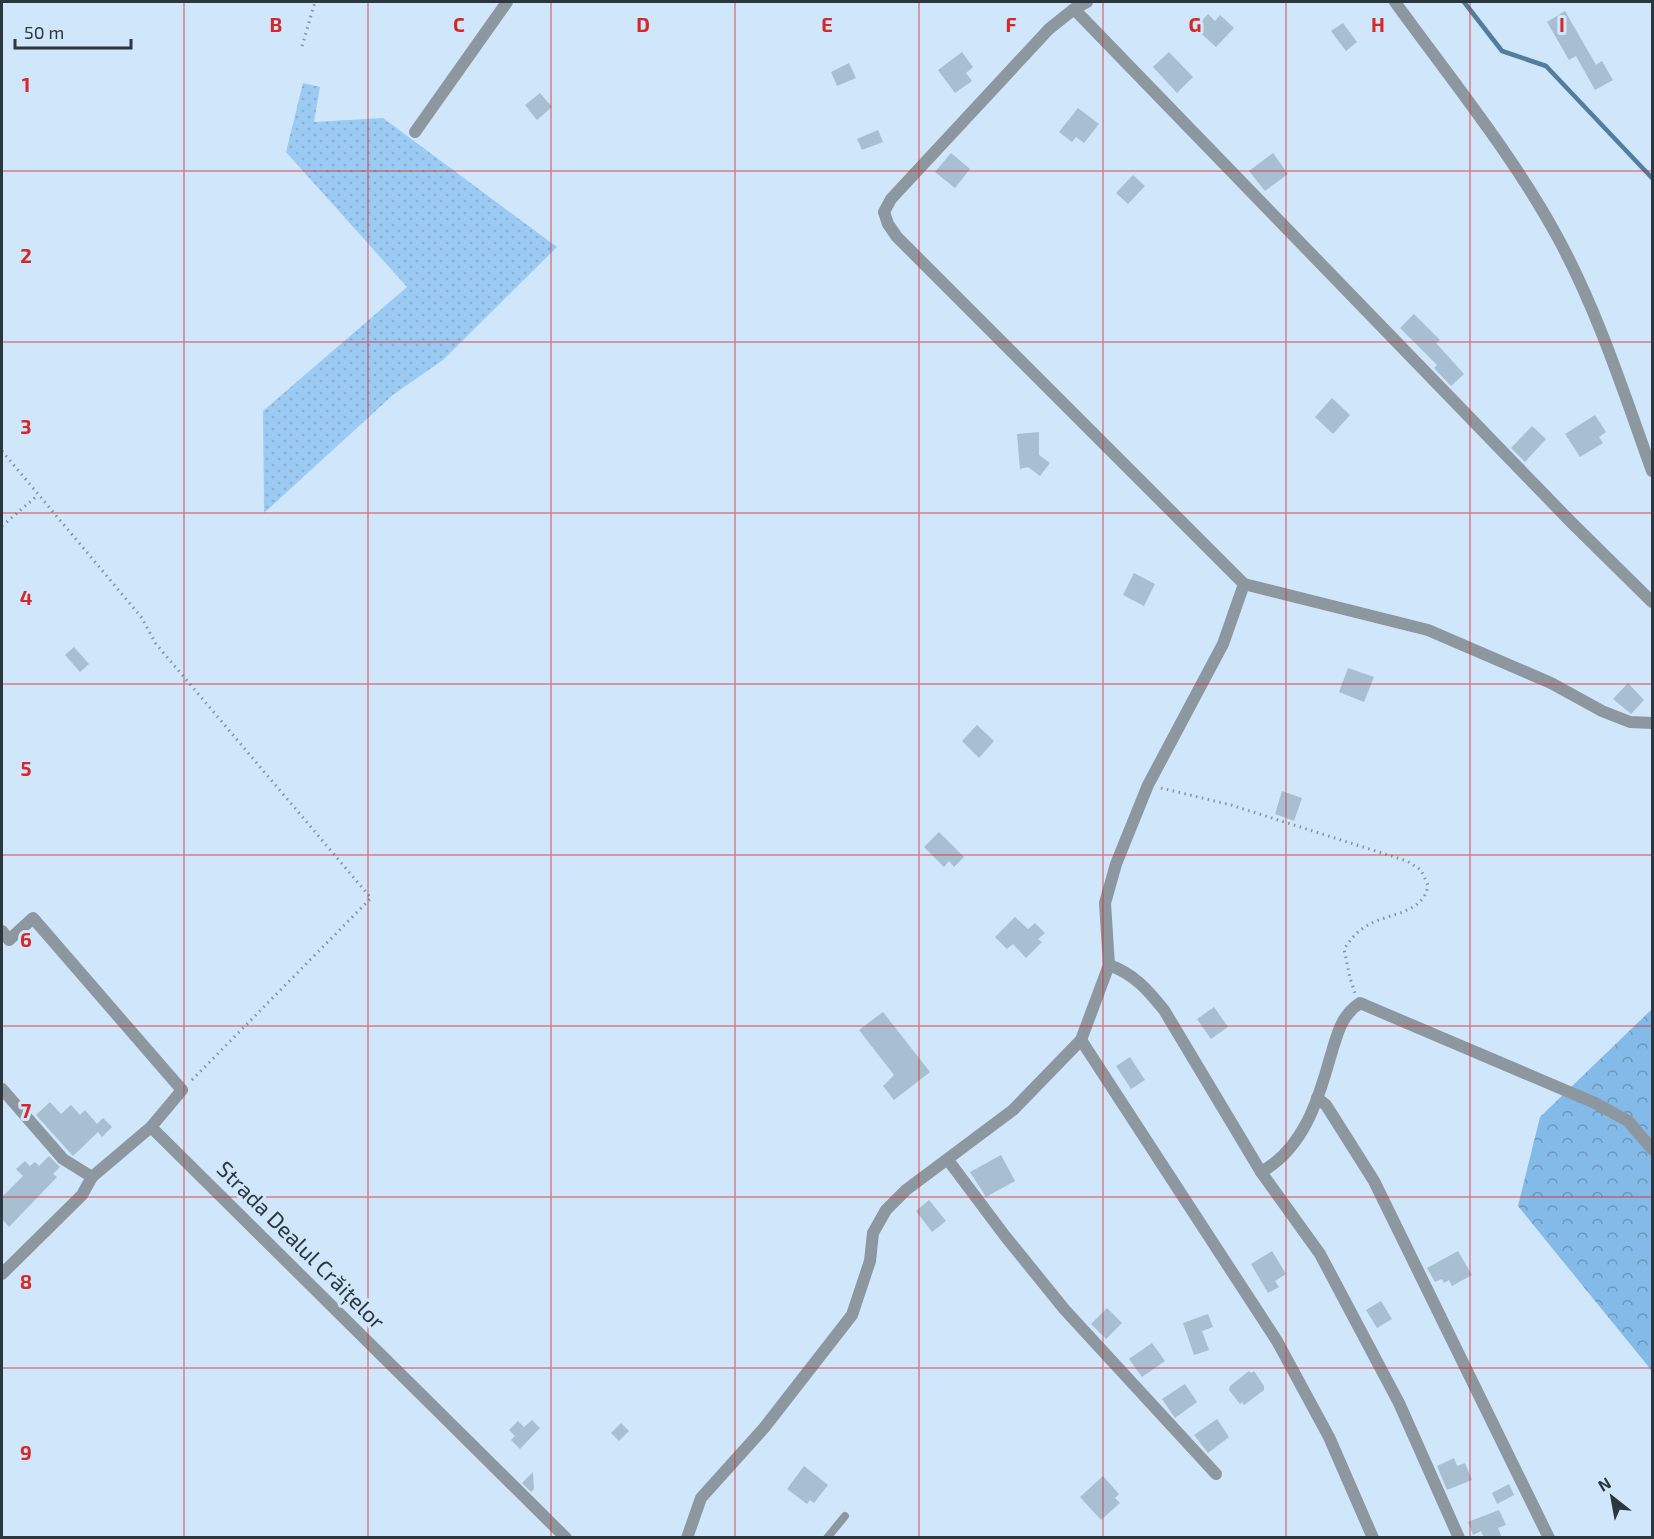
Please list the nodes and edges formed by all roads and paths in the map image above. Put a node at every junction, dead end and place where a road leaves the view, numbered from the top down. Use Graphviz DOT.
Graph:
graph roads {
  1 [pos="315,2"];
  2 [pos="507,2"];
  3 [pos="1087,2"];
  4 [pos="1395,2"];
  5 [pos="1074,9"];
  6 [pos="302,46"];
  7 [pos="415,132"];
  8 [pos="2,451"];
  9 [pos="1653,471"];
  10 [pos="38,495"];
  11 [pos="2,526"];
  12 [pos="1244,584"];
  13 [pos="1653,602"];
  14 [pos="1653,723"];
  15 [pos="1148,785"];
  16 [pos="4,939"];
  17 [pos="1109,965"];
  18 [pos="1359,1002"];
  19 [pos="1081,1040"];
  20 [pos="2,1089"];
  21 [pos="182,1090"];
  22 [pos="1317,1098"];
  23 [pos="151,1127"];
  24 [pos="1653,1149"];
  25 [pos="948,1160"];
  26 [pos="1262,1172"];
  27 [pos="92,1177"];
  28 [pos="2,1274"];
  29 [pos="1216,1474"];
  30 [pos="845,1516"];
  31 [pos="566,1538"];
  32 [pos="687,1538"];
  33 [pos="827,1538"];
  34 [pos="1373,1538"];
  35 [pos="1460,1538"];
  36 [pos="1549,1538"];
  1 -- 6 [label="path"];
  2 -- 7 [label="street"];
  3 -- 5 [label="street"];
  4 -- 9 [label="street"];
  5 -- 12 [label="street"];
  5 -- 13 [label="street"];
  8 -- 10 [label="path"];
  10 -- 11 [label="path"];
  10 -- 21 [label="path"];
  12 -- 14 [label="street"];
  12 -- 15 [label="street"];
  15 -- 17 [label="street"];
  15 -- 18 [label="path"];
  16 -- 21 [label="street"];
  17 -- 19 [label="street"];
  17 -- 26 [label="street"];
  18 -- 22 [label="street"];
  18 -- 24 [label="street"];
  19 -- 25 [label="street"];
  19 -- 34 [label="street"];
  20 -- 27 [label="street"];
  21 -- 23 [label="street"];
  22 -- 26 [label="street"];
  22 -- 36 [label="street"];
  23 -- 27 [label="street"];
  23 -- 31 [label="street, Strada Dealul Crăițelor"];
  25 -- 29 [label="street"];
  25 -- 32 [label="street"];
  26 -- 35 [label="street"];
  27 -- 28 [label="street"];
  30 -- 33 [label="lane"];
}
